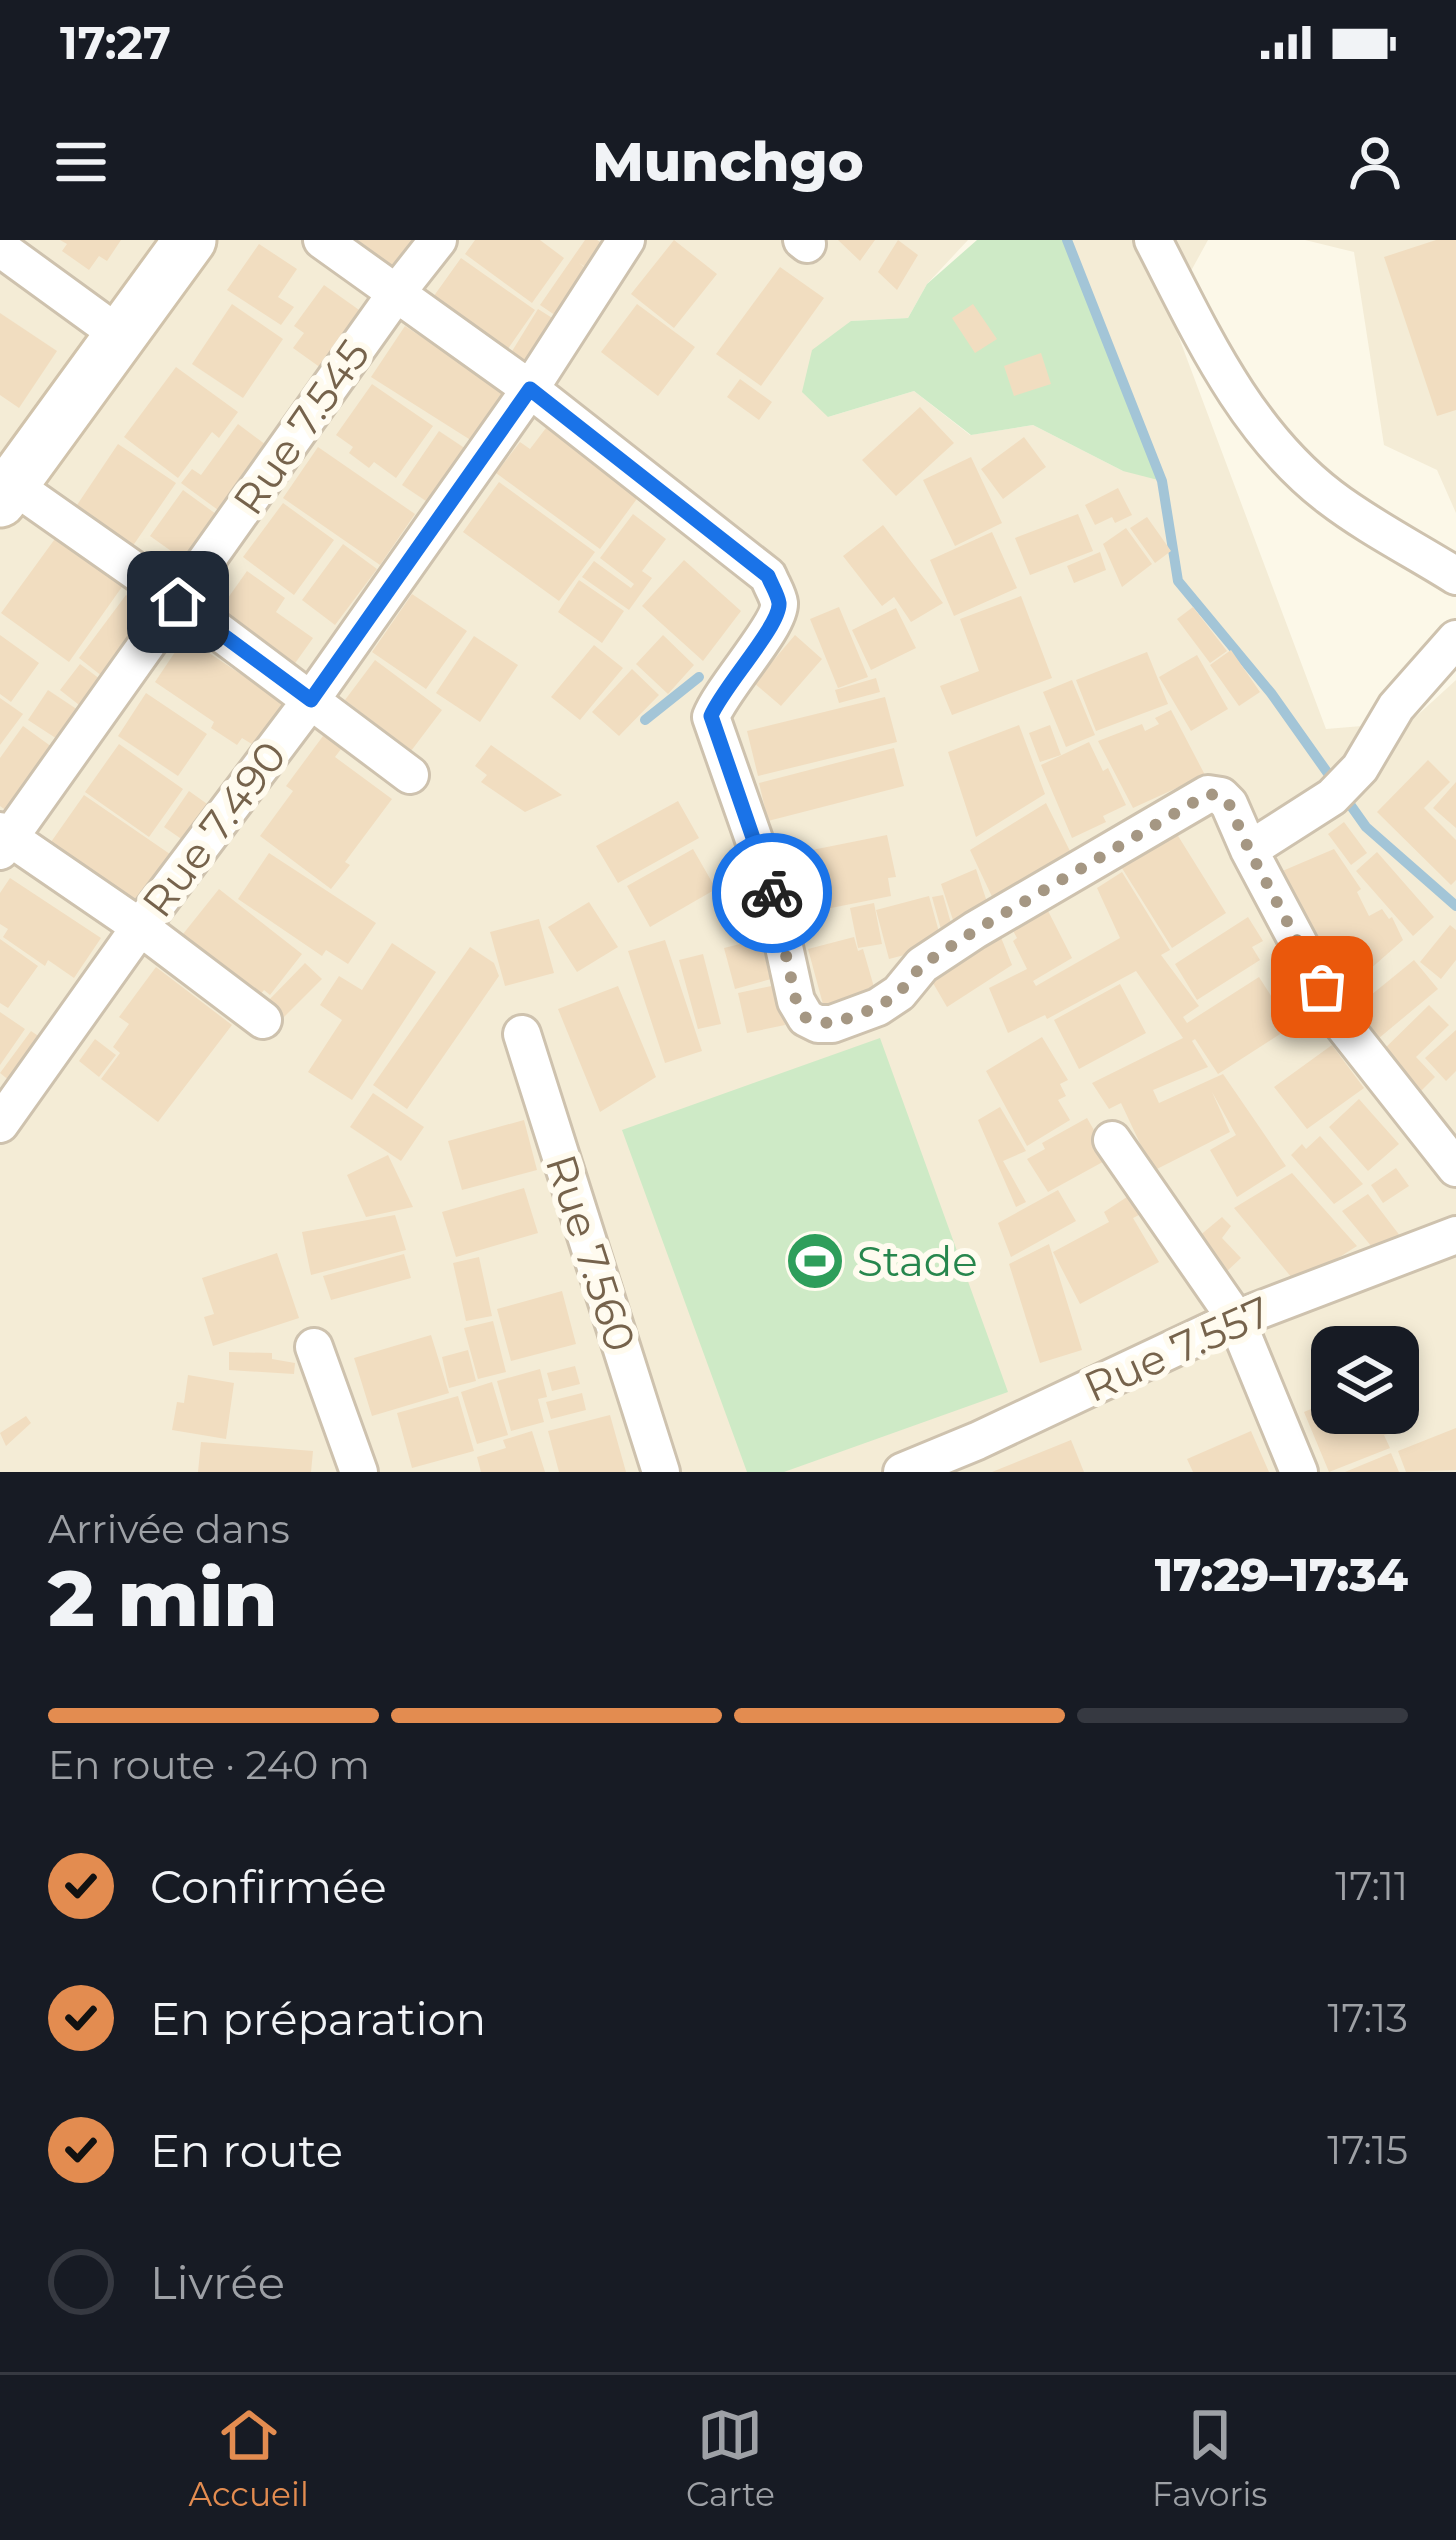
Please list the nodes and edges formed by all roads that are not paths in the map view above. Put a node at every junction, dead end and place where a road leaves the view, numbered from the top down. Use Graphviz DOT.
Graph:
graph roads {
  1 [pos="190,240"];
  2 [pos="322,240"];
  3 [pos="438,240"];
  4 [pos="626,240"];
  5 [pos="1153,240"];
  6 [pos="0,248"];
  7 [pos="397,292"];
  8 [pos="121,336"];
  9 [pos="530,389"];
  10 [pos="4,487"];
  11 [pos="1456,576"];
  12 [pos="178,602"];
  13 [pos="1456,638"];
  14 [pos="311,700"];
  15 [pos="410,775"];
  16 [pos="3,840"];
  17 [pos="1249,850"];
  18 [pos="140,927"];
  19 [pos="263,1020"];
  20 [pos="521,1034"];
  21 [pos="0,1124"];
  22 [pos="1112,1140"];
  23 [pos="1456,1168"];
  24 [pos="1456,1235"];
  25 [pos="1235,1319"];
  26 [pos="314,1347"];
  27 [pos="982,1457"];
  28 [pos="359,1472"];
  29 [pos="661,1472"];
  30 [pos="902,1472"];
  31 [pos="1299,1472"];
  1 -- 8 [label="main road"];
  2 -- 7 [label="street"];
  3 -- 7 [label="street, Rue 7.545"];
  4 -- 9 [label="street, Rue 7.490"];
  5 -- 11 [label="street"];
  6 -- 8 [label="street"];
  7 -- 9 [label="street"];
  7 -- 12 [label="street, Rue 7.545"];
  8 -- 10 [label="main road"];
  9 -- 14 [label="street, Rue 7.490"];
  9 -- 17 [label="street"];
  10 -- 12 [label="street"];
  12 -- 14 [label="street"];
  12 -- 16 [label="street, Rue 7.545"];
  13 -- 17 [label="street"];
  14 -- 15 [label="street"];
  14 -- 18 [label="street, Rue 7.490"];
  16 -- 18 [label="street"];
  17 -- 23 [label="street"];
  18 -- 19 [label="street"];
  18 -- 21 [label="street, Rue 7.490"];
  20 -- 29 [label="street, Rue 7.560"];
  22 -- 25 [label="street"];
  24 -- 25 [label="street, Rue 7.557"];
  25 -- 27 [label="street, Rue 7.557"];
  25 -- 31 [label="street"];
  26 -- 28 [label="street"];
  27 -- 30 [label="street, Rue 7.557"];
}
